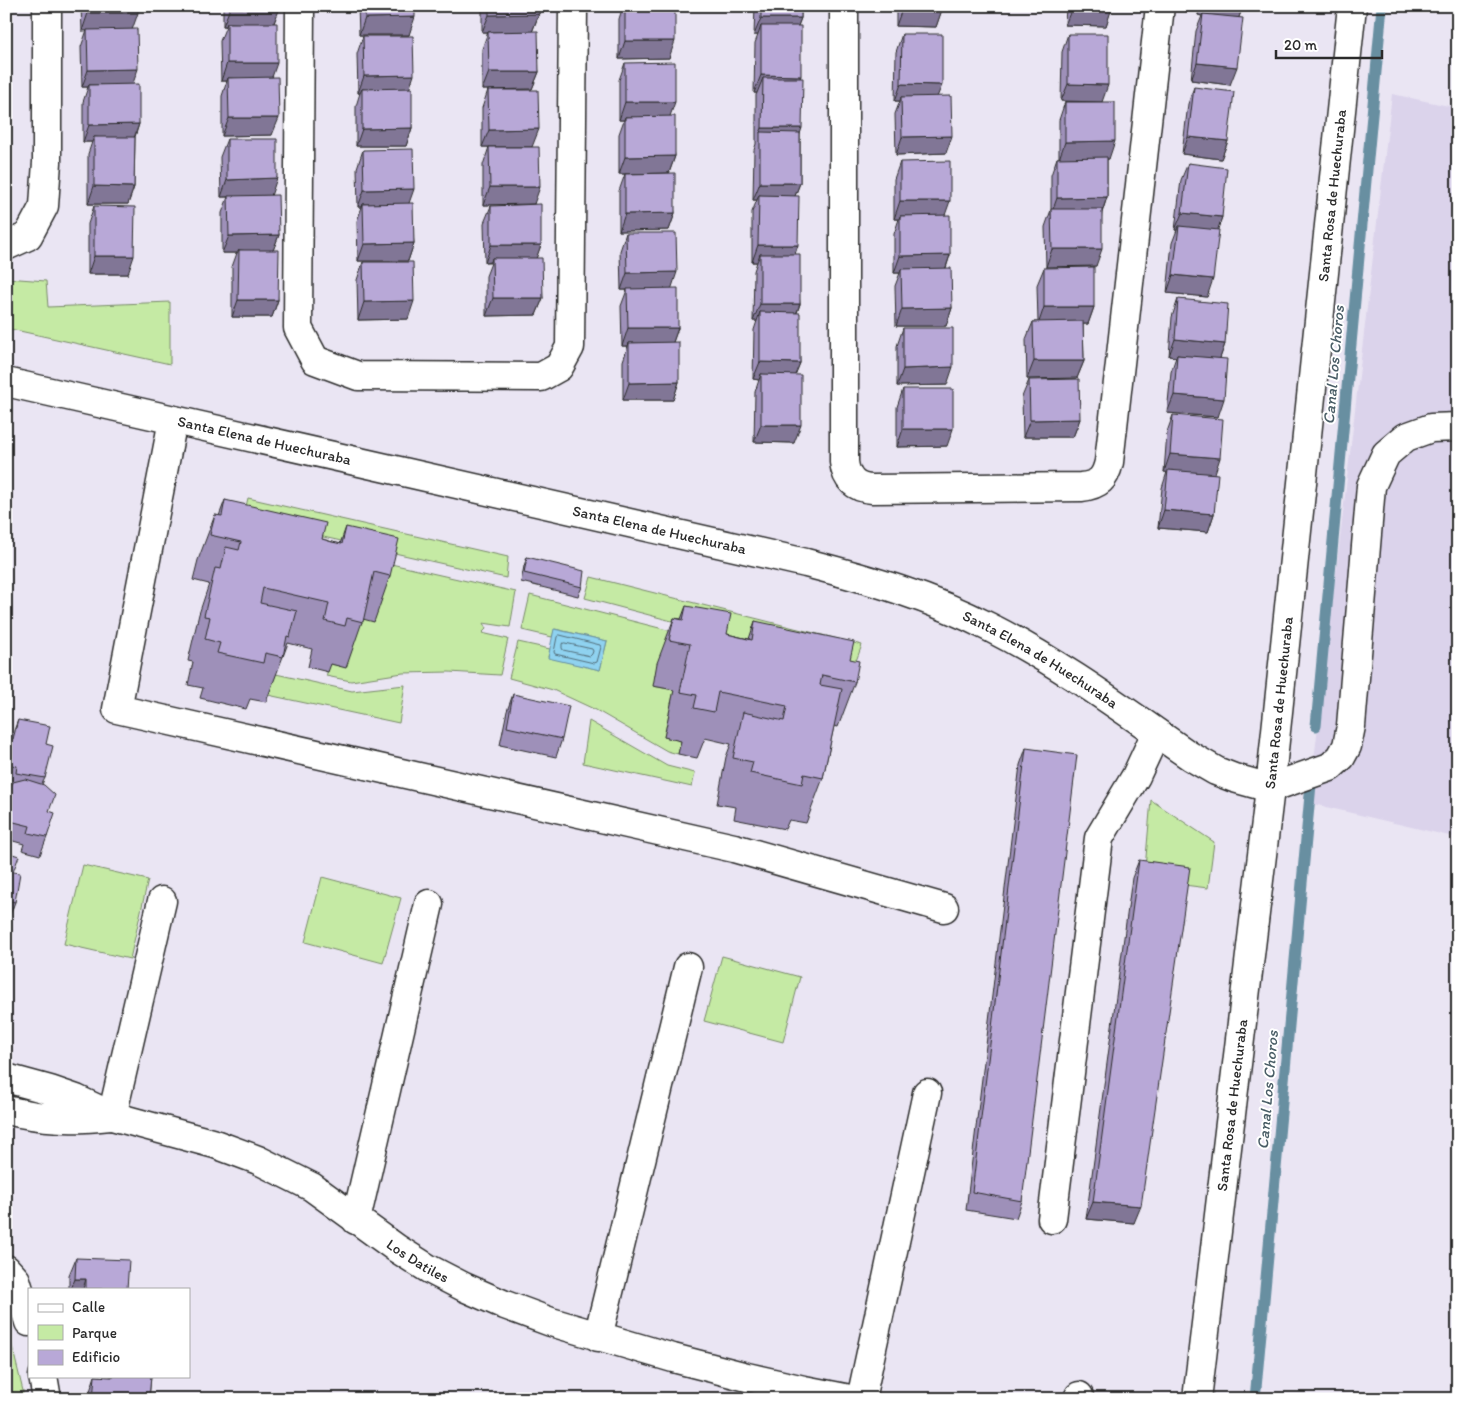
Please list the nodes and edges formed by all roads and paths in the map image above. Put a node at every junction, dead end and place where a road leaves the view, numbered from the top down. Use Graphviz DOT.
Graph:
graph roads {
  1 [pos="47,6"];
  2 [pos="300,6"];
  3 [pos="574,6"];
  4 [pos="844,6"];
  5 [pos="1160,6"];
  6 [pos="1352,6"];
  7 [pos="6,246"];
  8 [pos="6,382"];
  9 [pos="173,420"];
  10 [pos="1458,427"];
  11 [pos="1156,732"];
  12 [pos="1270,788"];
  13 [pos="162,901"];
  14 [pos="429,904"];
  15 [pos="944,908"];
  16 [pos="688,967"];
  17 [pos="6,1078"];
  18 [pos="927,1093"];
  19 [pos="6,1110"];
  20 [pos="112,1116"];
  21 [pos="1052,1219"];
  22 [pos="356,1220"];
  23 [pos="6,1269"];
  24 [pos="28,1319"];
  25 [pos="598,1337"];
  26 [pos="43,1378"];
  27 [pos="47,1399"];
  28 [pos="850,1399"];
  29 [pos="861,1399"];
  30 [pos="1197,1399"];
  1 -- 7 [label="street"];
  2 -- 3 [label="street"];
  4 -- 5 [label="street"];
  6 -- 12 [label="street, Santa Rosa de Huechuraba"];
  8 -- 9 [label="street, Santa Elena de Huechuraba"];
  9 -- 11 [label="street, Santa Elena de Huechuraba"];
  9 -- 15 [label="street"];
  10 -- 12 [label="street"];
  11 -- 12 [label="street, Santa Elena de Huechuraba"];
  11 -- 21 [label="street"];
  12 -- 30 [label="street, Santa Rosa de Huechuraba"];
  13 -- 20 [label="street"];
  14 -- 22 [label="street"];
  16 -- 25 [label="street"];
  17 -- 20 [label="street, Los Datiles"];
  18 -- 29 [label="street"];
  19 -- 20 [label="street"];
  20 -- 22 [label="street, Los Datiles"];
  22 -- 25 [label="street, Los Datiles"];
  23 -- 24 [label="street"];
  25 -- 28 [label="street, Los Datiles"];
  26 -- 27 [label="street"];
}
